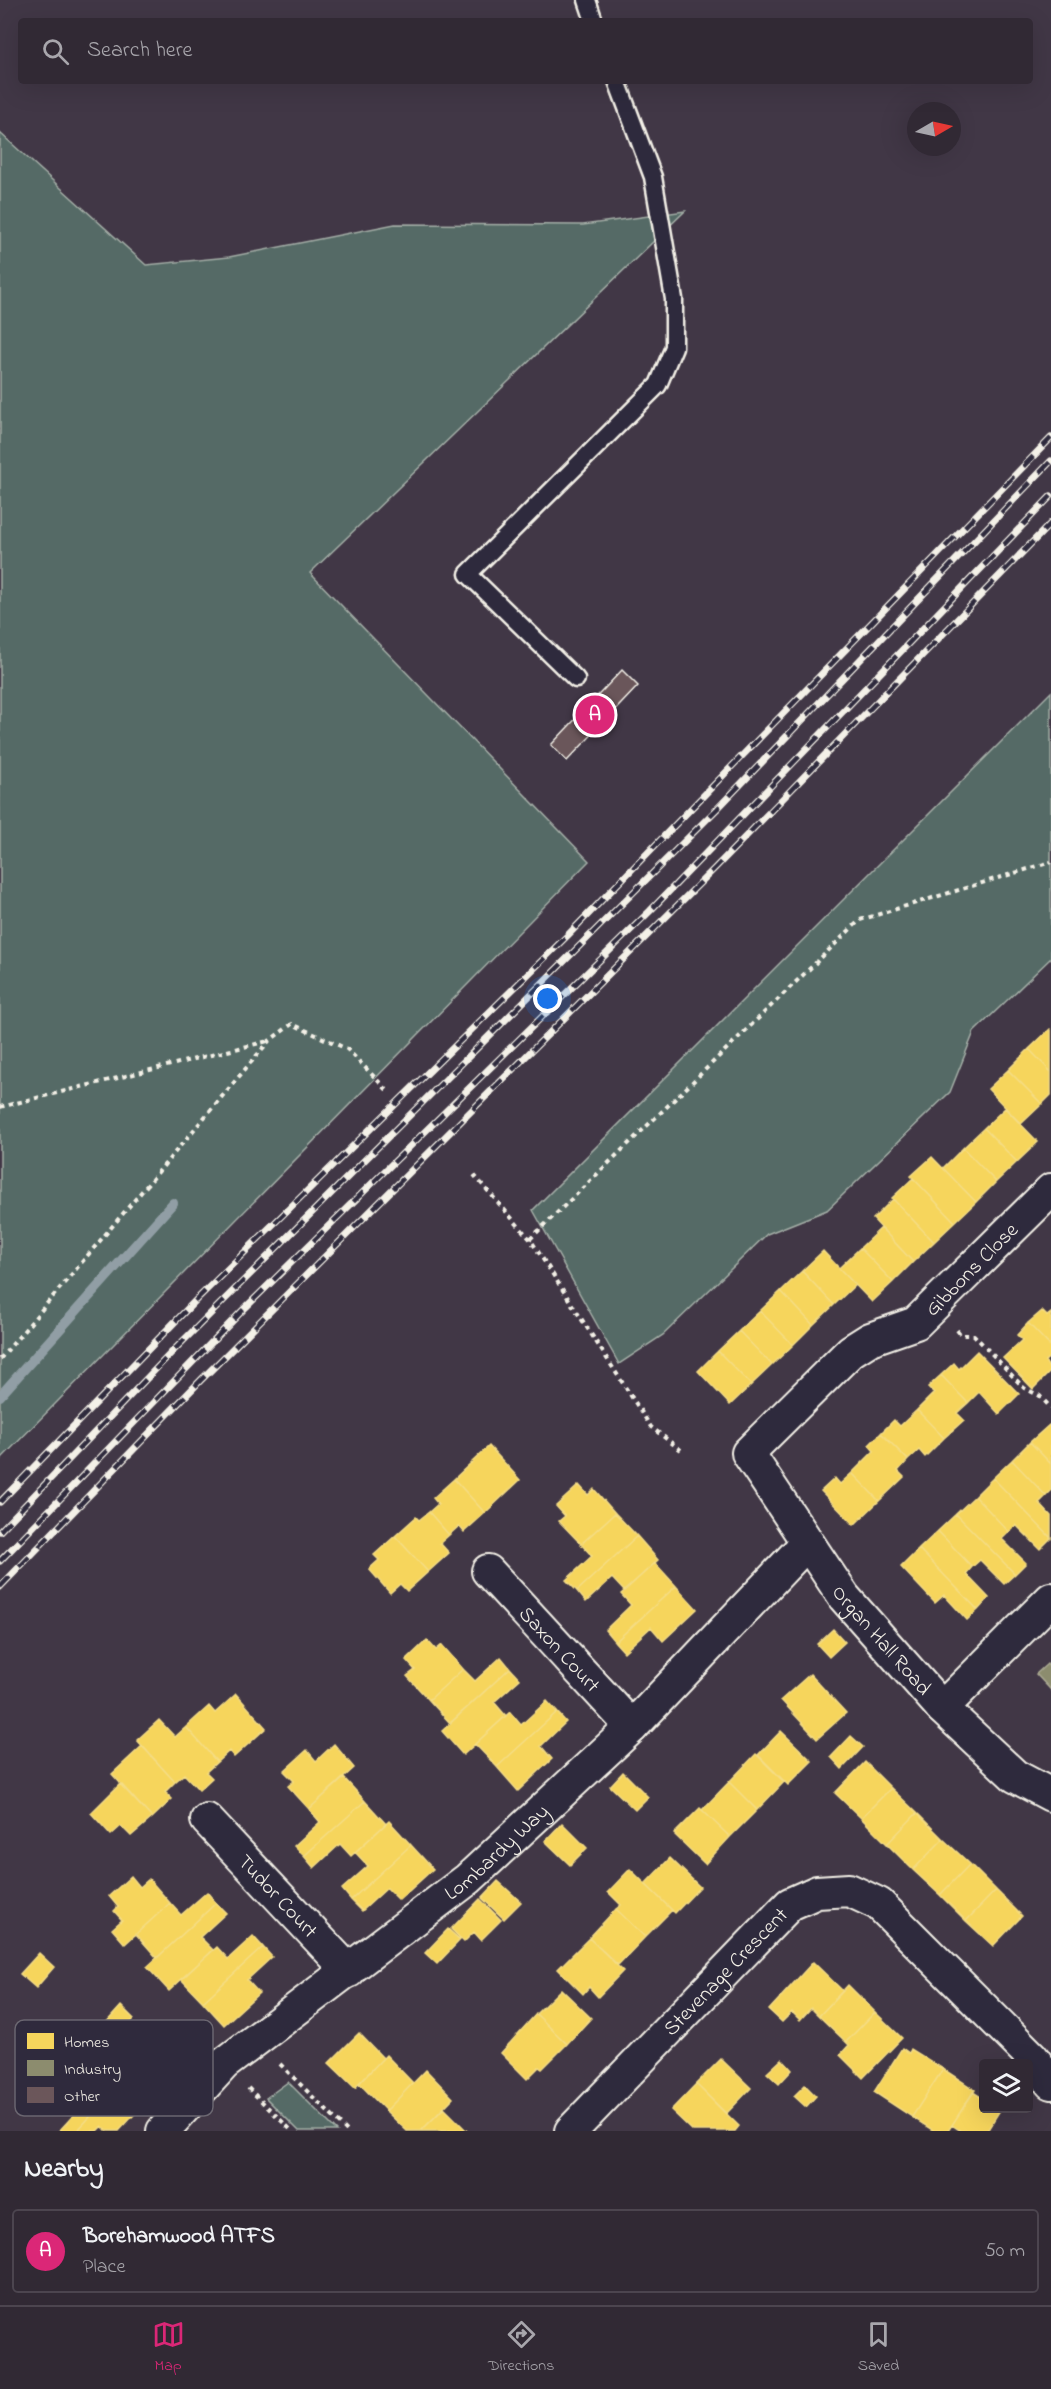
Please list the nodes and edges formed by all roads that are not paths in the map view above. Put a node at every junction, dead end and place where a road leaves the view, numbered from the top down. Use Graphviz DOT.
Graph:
graph roads {
  1 [pos="586,0"];
  2 [pos="593,18"];
  3 [pos="618,84"];
  4 [pos="576,679"];
  5 [pos="1051,1190"];
  6 [pos="748,1453"];
  7 [pos="807,1544"];
  8 [pos="488,1571"];
  9 [pos="1051,1599"];
  10 [pos="942,1708"];
  11 [pos="632,1727"];
  12 [pos="1051,1795"];
  13 [pos="207,1820"];
  14 [pos="349,1971"];
  15 [pos="213,2076"];
  16 [pos="1051,2083"];
  17 [pos="177,2116"];
  18 [pos="163,2131"];
  19 [pos="571,2131"];
  1 -- 2 [label="lane"];
  3 -- 4 [label="lane"];
  5 -- 6 [label="street, Gibbons Close"];
  6 -- 7 [label="street, Organ Hall Road"];
  7 -- 10 [label="street, Organ Hall Road"];
  7 -- 11 [label="street, Lombardy Way"];
  8 -- 11 [label="street, Saxon Court"];
  9 -- 10 [label="street"];
  10 -- 12 [label="street, Organ Hall Road"];
  11 -- 14 [label="street, Lombardy Way"];
  13 -- 14 [label="street, Tudor Court"];
  14 -- 15 [label="street, Lombardy Way"];
  16 -- 19 [label="street, Stevenage Crescent"];
  17 -- 18 [label="street, Lombardy Way"];
}
